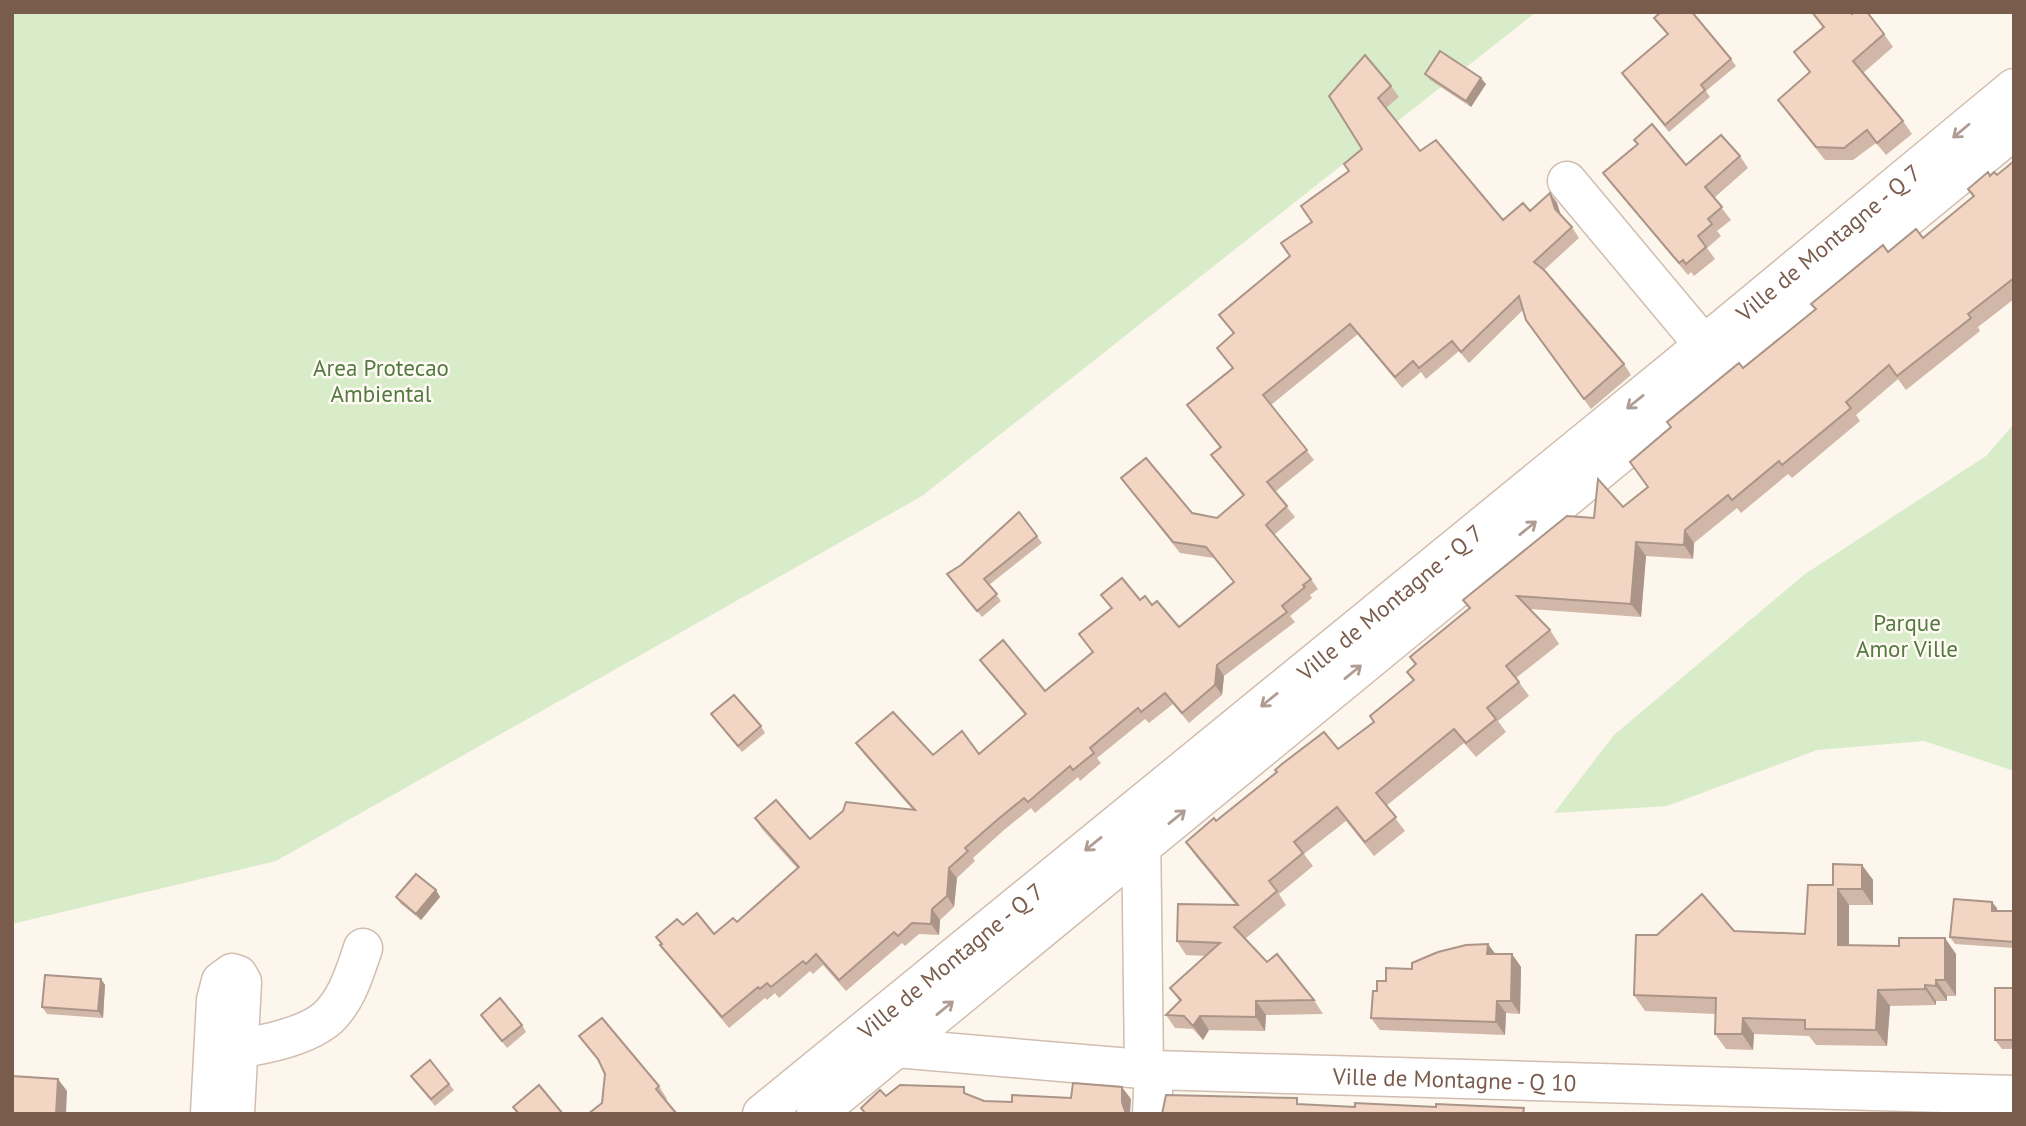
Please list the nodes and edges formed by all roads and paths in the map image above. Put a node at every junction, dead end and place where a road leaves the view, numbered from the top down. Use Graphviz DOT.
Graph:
graph roads {
  1 [pos="2014,88"];
  2 [pos="2014,130"];
  3 [pos="1567,181"];
  4 [pos="1704,345"];
  5 [pos="1681,384"];
  6 [pos="1139,806"];
  7 [pos="1143,844"];
  8 [pos="363,948"];
  9 [pos="229,991"];
  10 [pos="855,1038"];
  11 [pos="896,1048"];
  12 [pos="226,1050"];
  13 [pos="1149,1070"];
  14 [pos="2014,1095"];
  15 [pos="210,1114"];
  16 [pos="235,1114"];
  17 [pos="762,1114"];
  18 [pos="816,1114"];
  19 [pos="1152,1114"];
  1 -- 4 [label="street, Ville de Montagne - Q 7, one-way"];
  2 -- 5 [label="street, Ville de Montagne - Q 7"];
  3 -- 4 [label="street"];
  4 -- 5 [label="street, Ville de Montagne - Q 7"];
  5 -- 6 [label="street, Ville de Montagne - Q 7, one-way"];
  7 -- 5 [label="street, Ville de Montagne - Q 7, one-way"];
  6 -- 7 [label="street"];
  6 -- 10 [label="street, Ville de Montagne - Q 7, one-way"];
  11 -- 7 [label="street, Ville de Montagne - Q 7, one-way"];
  7 -- 13 [label="street"];
  8 -- 12 [label="street"];
  9 -- 12 [label="street"];
  10 -- 11 [label="street, Ville de Montagne - Q 10"];
  10 -- 17 [label="street, Ville de Montagne - Q 7"];
  11 -- 13 [label="street, Ville de Montagne - Q 10"];
  11 -- 18 [label="street, Ville de Montagne - Q 7"];
  12 -- 15 [label="street"];
  12 -- 16 [label="street"];
  13 -- 14 [label="street, Ville de Montagne - Q 10"];
  13 -- 19 [label="street"];
}
